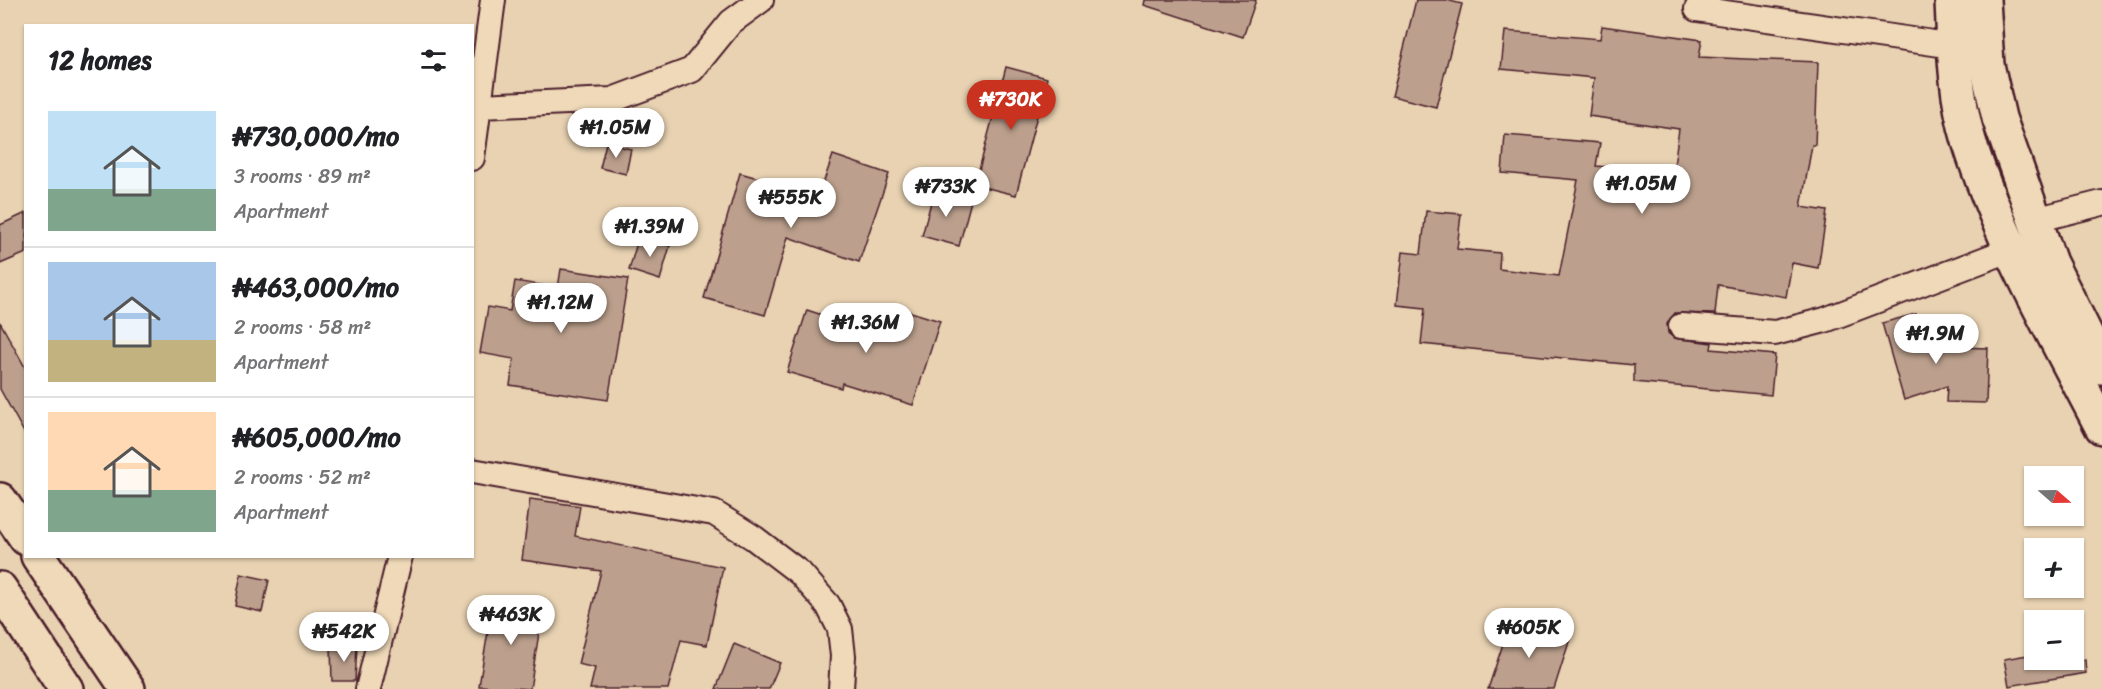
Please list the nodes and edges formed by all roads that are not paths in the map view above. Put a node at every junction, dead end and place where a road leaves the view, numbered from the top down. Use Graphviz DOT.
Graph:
graph roads {
  1 [pos="494,0"];
  2 [pos="761,0"];
  3 [pos="1952,0"];
  4 [pos="1983,0"];
  5 [pos="1697,9"];
  6 [pos="1954,46"];
  7 [pos="481,106"];
  8 [pos="474,146"];
  9 [pos="2102,203"];
  10 [pos="2035,220"];
  11 [pos="2013,249"];
  12 [pos="1681,326"];
  13 [pos="2102,367"];
  14 [pos="2102,427"];
  15 [pos="474,471"];
  16 [pos="0,500"];
  17 [pos="24,535"];
  18 [pos="39,558"];
  19 [pos="400,558"];
  20 [pos="0,589"];
  21 [pos="66,689"];
  22 [pos="128,689"];
  23 [pos="368,689"];
  24 [pos="841,689"];
  1 -- 7 [label="street"];
  2 -- 7 [label="street"];
  3 -- 6 [label="main road"];
  4 -- 10 [label="main road"];
  5 -- 6 [label="street"];
  6 -- 11 [label="main road"];
  7 -- 8 [label="street"];
  9 -- 10 [label="street"];
  10 -- 13 [label="main road"];
  11 -- 12 [label="street"];
  11 -- 14 [label="main road"];
  15 -- 24 [label="street"];
  16 -- 17 [label="main road"];
  18 -- 22 [label="main road"];
  19 -- 23 [label="street"];
  20 -- 21 [label="main road"];
}
